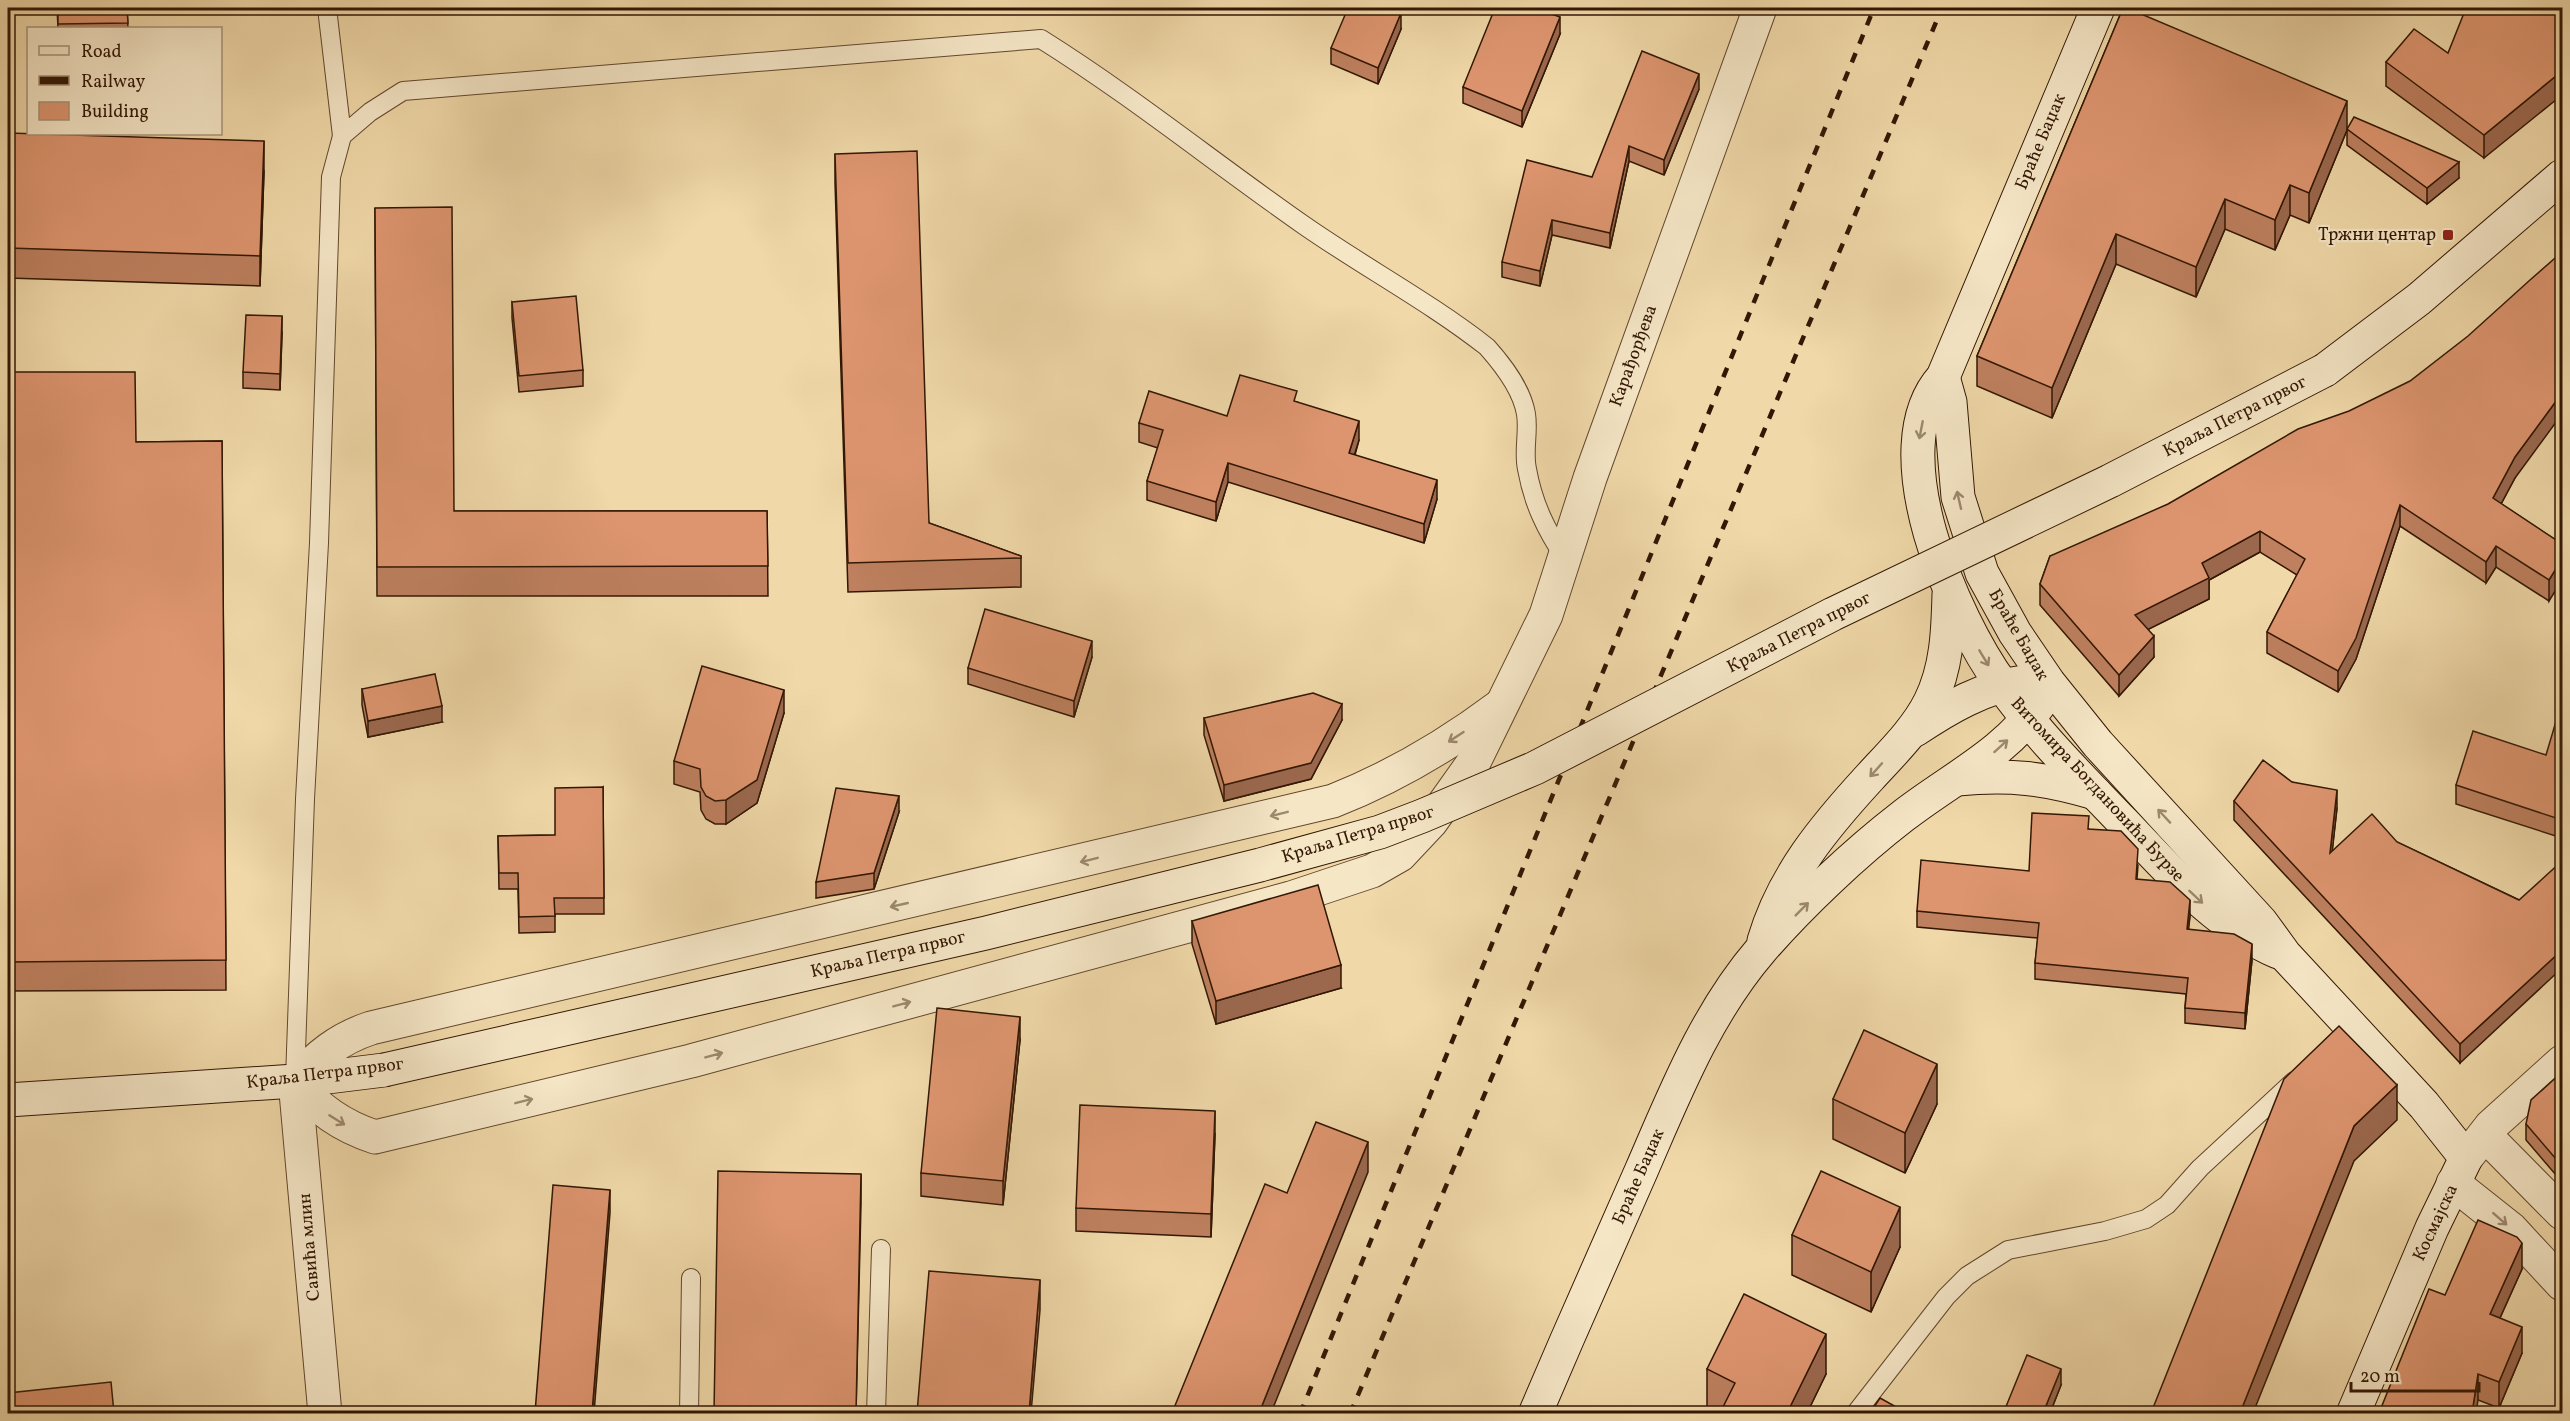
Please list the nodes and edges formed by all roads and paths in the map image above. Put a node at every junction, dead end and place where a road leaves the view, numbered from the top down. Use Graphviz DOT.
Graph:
graph roads {
  1 [pos="327,8"];
  2 [pos="1760,8"];
  3 [pos="2098,8"];
  4 [pos="342,136"];
  5 [pos="2562,176"];
  6 [pos="1943,377"];
  7 [pos="1565,558"];
  8 [pos="1949,586"];
  9 [pos="2049,683"];
  10 [pos="2001,685"];
  11 [pos="1504,703"];
  12 [pos="2029,720"];
  13 [pos="1906,736"];
  14 [pos="1955,779"];
  15 [pos="2095,793"];
  16 [pos="1761,951"];
  17 [pos="2285,956"];
  18 [pos="2562,1062"];
  19 [pos="2309,1067"];
  20 [pos="295,1081"];
  21 [pos="8,1100"];
  22 [pos="2468,1159"];
  23 [pos="2562,1213"];
  24 [pos="881,1249"];
  25 [pos="691,1278"];
  26 [pos="2562,1284"];
  27 [pos="325,1413"];
  28 [pos="689,1413"];
  29 [pos="876,1413"];
  30 [pos="1535,1413"];
  31 [pos="1855,1413"];
  32 [pos="2353,1413"];
  1 -- 4 [label="lane"];
  2 -- 7 [label="street, Карађорђева"];
  3 -- 6 [label="street, Браће Баџак"];
  4 -- 7 [label="lane"];
  4 -- 20 [label="lane"];
  5 -- 20 [label="street, Краља Петра првог, bridge"];
  6 -- 8 [label="street, Браће Баџак, one-way"];
  9 -- 6 [label="street, Браће Баџак, one-way"];
  7 -- 11 [label="street, Карађорђева"];
  8 -- 10 [label="street, Витомира Богдановића Бурзе, one-way"];
  8 -- 13 [label="street, Браће Баџак"];
  9 -- 10 [label="street"];
  9 -- 12 [label="street, Браће Баџак"];
  17 -- 9 [label="street, Витомира Богдановића Бурзе, one-way"];
  10 -- 12 [label="street, Витомира Богдановића Бурзе"];
  10 -- 13 [label="street"];
  11 -- 20 [label="street, one-way"];
  20 -- 11 [label="street, Карађорђева, one-way"];
  14 -- 12 [label="street, Браће Баџак, one-way"];
  12 -- 15 [label="street, Витомира Богдановића Бурзе"];
  13 -- 16 [label="street, Браће Баџак, one-way"];
  14 -- 15 [label="street"];
  16 -- 14 [label="street, Браће Баџак, one-way"];
  15 -- 17 [label="street, Витомира Богдановића Бурзе, one-way"];
  16 -- 30 [label="street, Браће Баџак"];
  17 -- 22 [label="street, Витомира Богдановића Бурзе"];
  18 -- 22 [label="street, Космајска"];
  19 -- 31 [label="lane"];
  20 -- 21 [label="street, Краља Петра првог"];
  20 -- 27 [label="street, Савића млин"];
  22 -- 23 [label="street, Витомира Богдановића Бурзе"];
  22 -- 26 [label="street, Витомира Богдановића Бурзе, one-way"];
  22 -- 32 [label="street, Космајска"];
  24 -- 29 [label="lane"];
  25 -- 28 [label="lane"];
}
